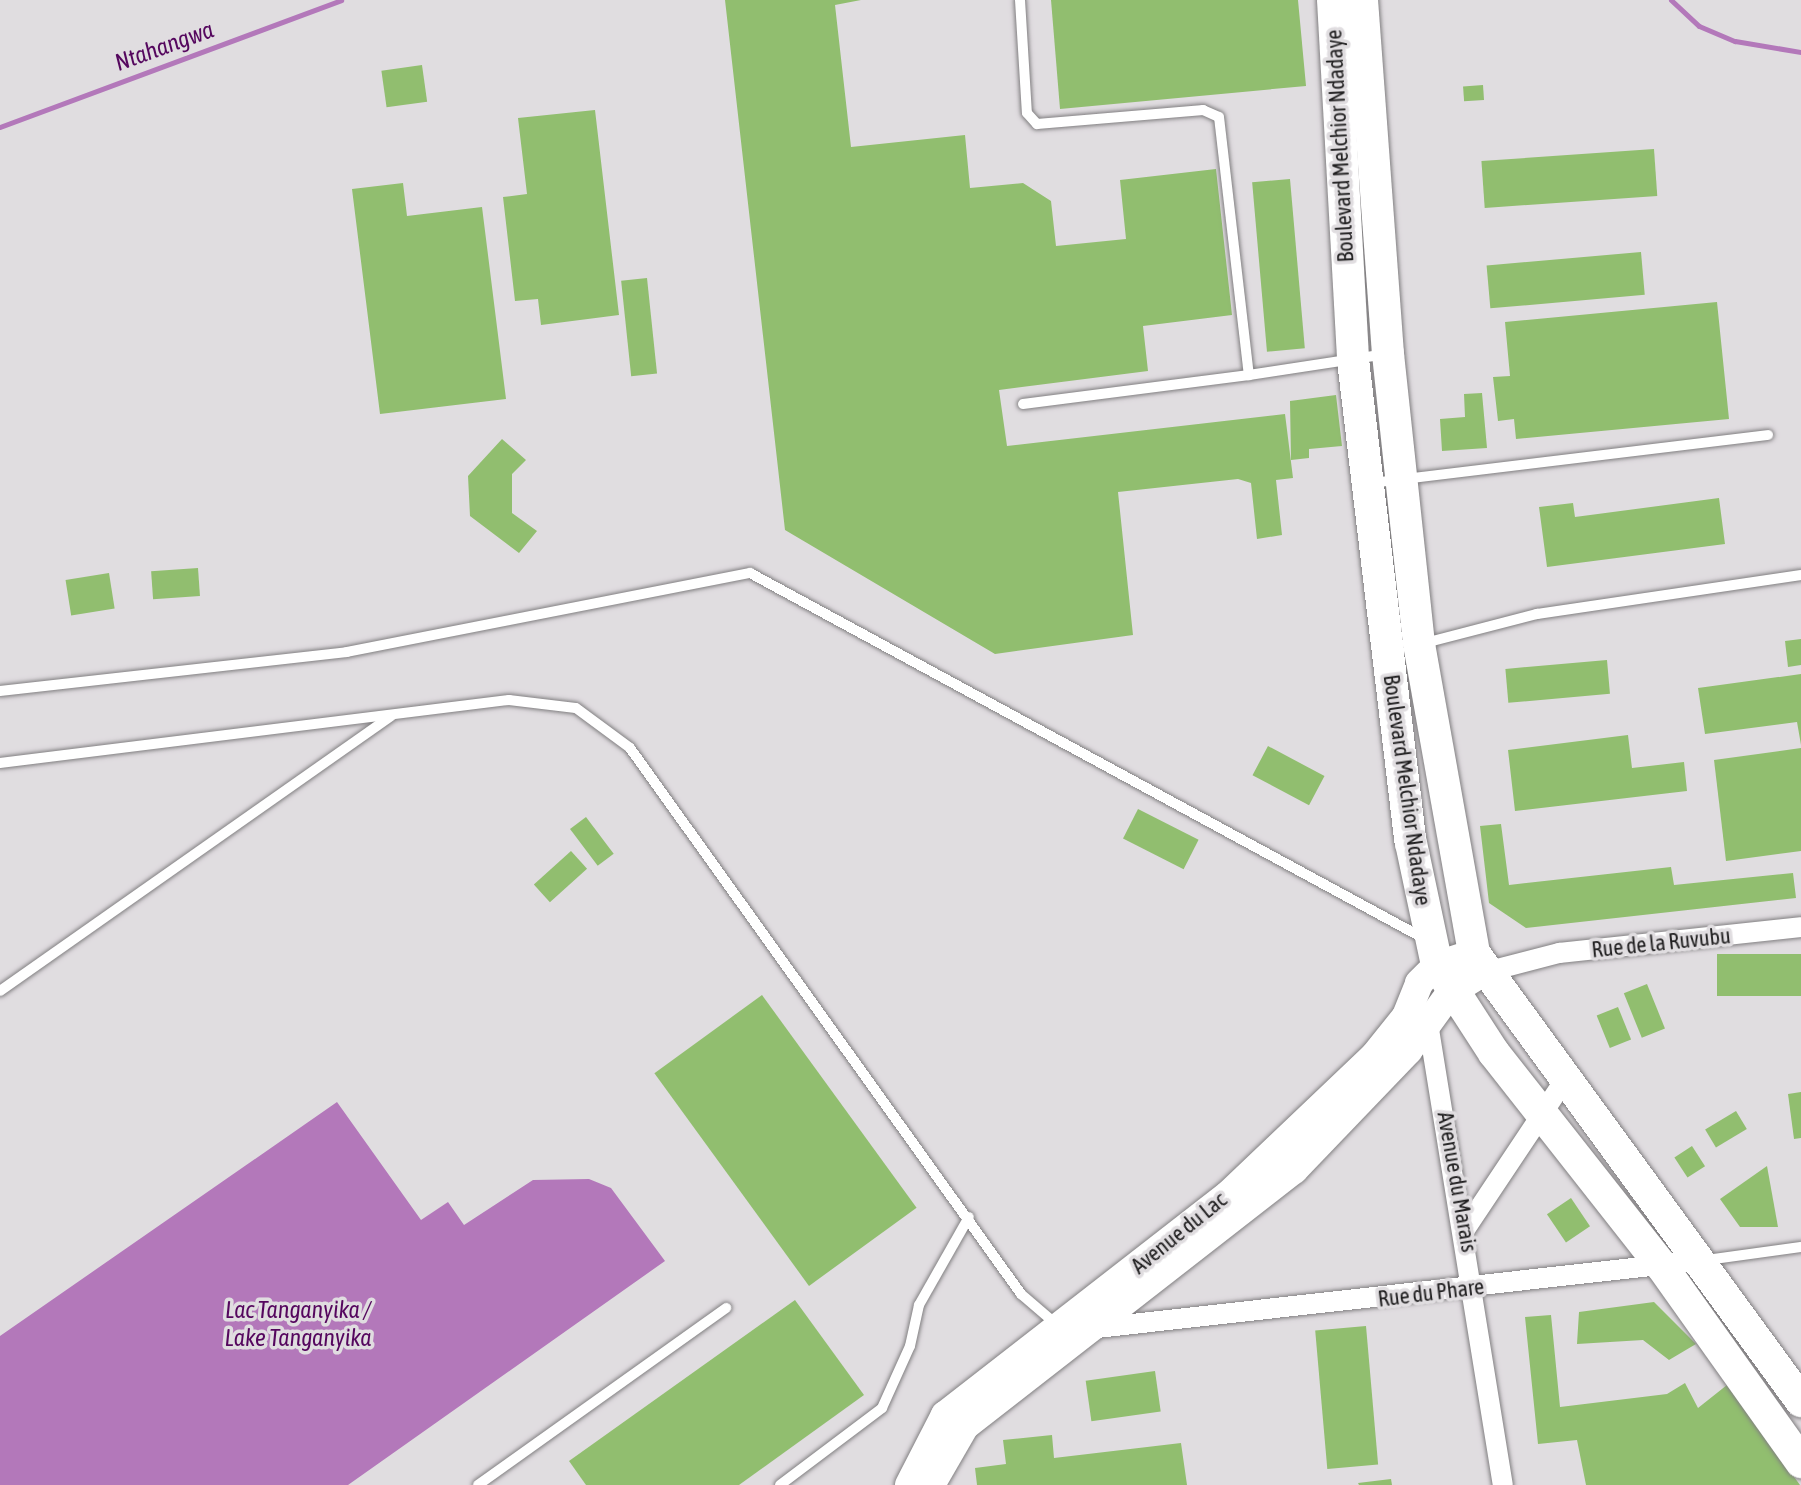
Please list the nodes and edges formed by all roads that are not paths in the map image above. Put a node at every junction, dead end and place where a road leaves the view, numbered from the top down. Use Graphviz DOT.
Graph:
graph roads {
  1 [pos="1020,0"];
  2 [pos="1333,0"];
  3 [pos="1362,0"];
  4 [pos="1388,354"];
  5 [pos="1353,360"];
  6 [pos="1249,375"];
  7 [pos="1023,404"];
  8 [pos="1768,435"];
  9 [pos="1405,480"];
  10 [pos="1369,484"];
  11 [pos="1801,575"];
  12 [pos="1419,644"];
  13 [pos="0,691"];
  14 [pos="393,715"];
  15 [pos="0,763"];
  16 [pos="1801,927"];
  17 [pos="1478,963"];
  18 [pos="1439,967"];
  19 [pos="0,991"];
  20 [pos="1428,1023"];
  21 [pos="1566,1078"];
  22 [pos="1542,1116"];
  23 [pos="969,1217"];
  24 [pos="1466,1228"];
  25 [pos="1801,1247"];
  26 [pos="1704,1260"];
  27 [pos="1661,1265"];
  28 [pos="1476,1287"];
  29 [pos="726,1308"];
  30 [pos="1060,1328"];
  31 [pos="1091,1330"];
  32 [pos="1801,1401"];
  33 [pos="1801,1462"];
  34 [pos="478,1485"];
  35 [pos="780,1485"];
  36 [pos="909,1485"];
  37 [pos="931,1485"];
  38 [pos="1503,1485"];
  1 -- 6 [label="lane"];
  2 -- 5 [label="main road, Boulevard Melchior Ndadaye"];
  3 -- 4 [label="main road, Boulevard Melchior Ndadaye"];
  4 -- 5 [label="lane"];
  4 -- 9 [label="main road, Boulevard Melchior Ndadaye"];
  5 -- 6 [label="lane"];
  5 -- 10 [label="main road, Boulevard Melchior Ndadaye"];
  6 -- 7 [label="lane"];
  8 -- 9 [label="lane"];
  9 -- 10 [label="lane"];
  9 -- 12 [label="main road, Boulevard Melchior Ndadaye"];
  10 -- 18 [label="main road, Boulevard Melchior Ndadaye"];
  11 -- 12 [label="lane"];
  12 -- 17 [label="main road, Boulevard Melchior Ndadaye"];
  13 -- 18 [label="lane"];
  14 -- 15 [label="lane"];
  14 -- 19 [label="lane"];
  14 -- 23 [label="lane"];
  16 -- 17 [label="street, Rue de la Ruvubu"];
  17 -- 18 [label="main road"];
  17 -- 21 [label="main road, Boulevard Melchior Ndadaye"];
  18 -- 20 [label="main road, Avenue du Lac"];
  18 -- 22 [label="main road, Boulevard Melchior Ndadaye"];
  18 -- 30 [label="main road, Avenue du Lac"];
  20 -- 24 [label="street, Avenue du Marais"];
  20 -- 31 [label="main road, Avenue du Lac"];
  21 -- 22 [label="street"];
  21 -- 26 [label="main road, Boulevard Melchior Ndadaye"];
  22 -- 24 [label="street"];
  22 -- 27 [label="main road, Boulevard Melchior Ndadaye"];
  23 -- 30 [label="lane"];
  23 -- 35 [label="lane"];
  24 -- 28 [label="street, Avenue du Marais"];
  25 -- 26 [label="lane, Rue du Phare"];
  26 -- 27 [label="street, Rue du Phare"];
  26 -- 32 [label="main road, Boulevard Melchior Ndadaye"];
  27 -- 28 [label="street, Rue du Phare"];
  27 -- 33 [label="main road, Boulevard Melchior Ndadaye"];
  28 -- 31 [label="street, Rue du Phare"];
  28 -- 38 [label="street, Avenue du Marais"];
  29 -- 34 [label="lane"];
  30 -- 31 [label="street, Rue du Phare"];
  30 -- 36 [label="main road, Avenue du Lac"];
  31 -- 37 [label="main road, Avenue du Lac"];
}
